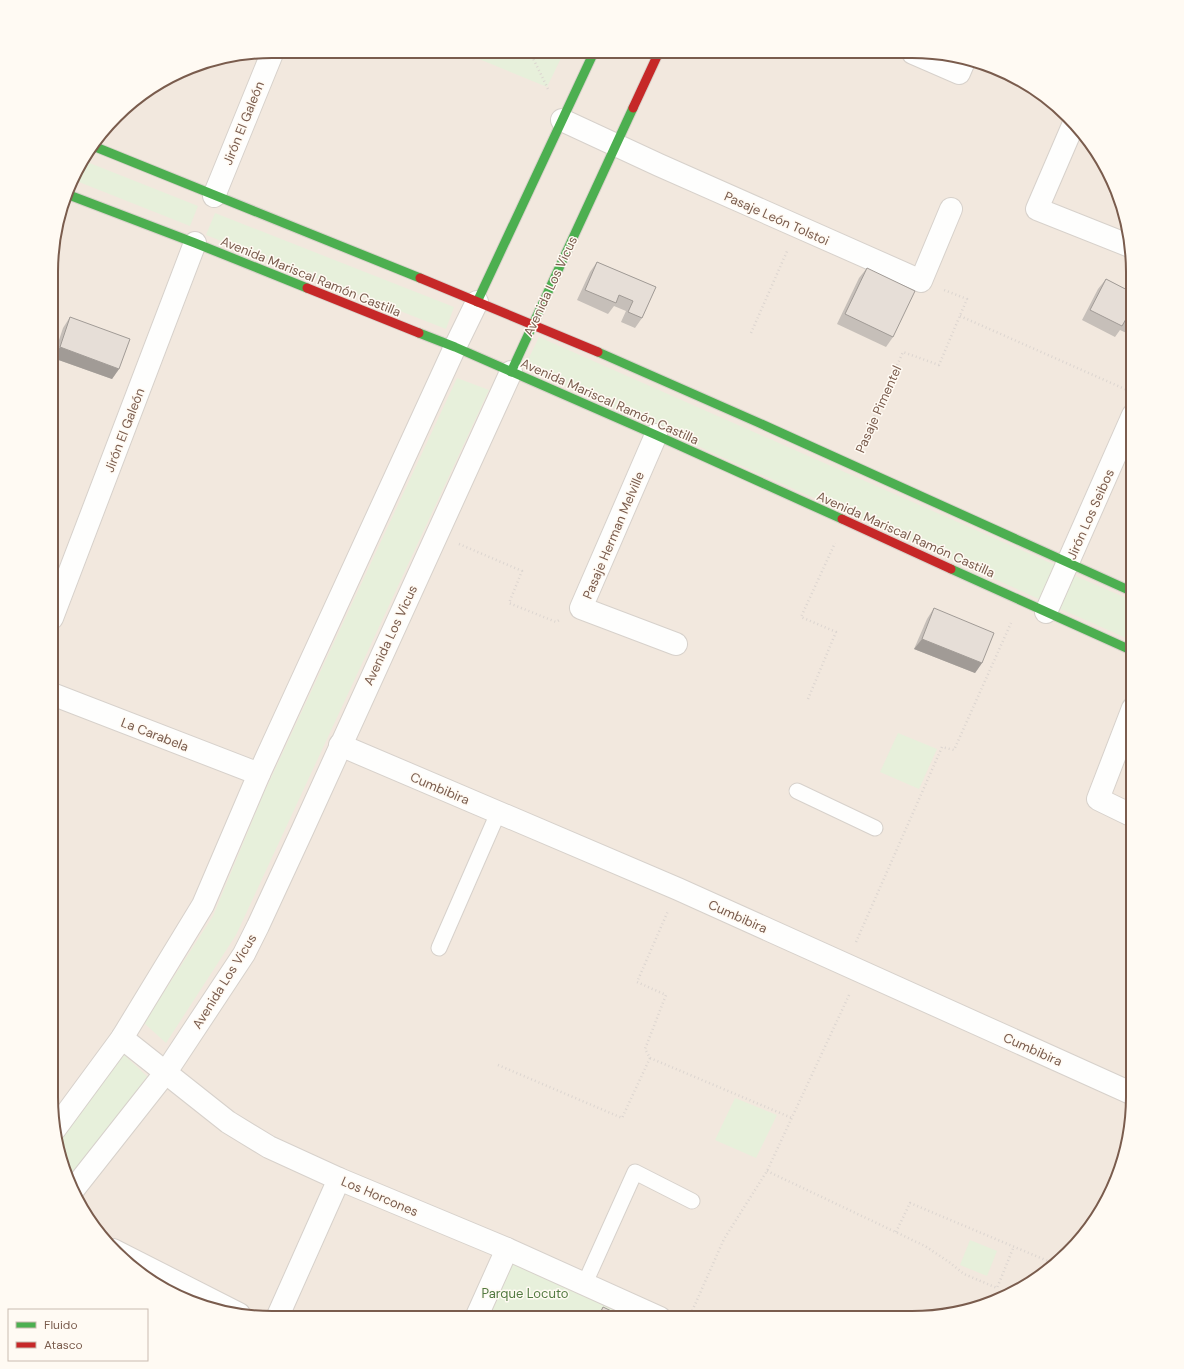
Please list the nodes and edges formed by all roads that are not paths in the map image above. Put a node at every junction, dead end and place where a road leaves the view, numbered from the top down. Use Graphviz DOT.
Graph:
graph roads {
  1 [pos="270,58"];
  2 [pos="591,58"];
  3 [pos="656,58"];
  4 [pos="925,58"];
  5 [pos="963,64"];
  6 [pos="562,120"];
  7 [pos="1071,129"];
  8 [pos="615,144"];
  9 [pos="98,148"];
  10 [pos="72,196"];
  11 [pos="214,196"];
  12 [pos="951,209"];
  13 [pos="195,243"];
  14 [pos="1124,244"];
  15 [pos="477,302"];
  16 [pos="532,325"];
  17 [pos="454,347"];
  18 [pos="511,372"];
  19 [pos="1126,431"];
  20 [pos="656,436"];
  21 [pos="1068,564"];
  22 [pos="1126,589"];
  23 [pos="58,602"];
  24 [pos="1046,612"];
  25 [pos="676,644"];
  26 [pos="1126,648"];
  27 [pos="58,696"];
  28 [pos="1126,726"];
  29 [pos="340,745"];
  30 [pos="259,774"];
  31 [pos="797,791"];
  32 [pos="498,813"];
  33 [pos="1126,813"];
  34 [pos="875,828"];
  35 [pos="439,948"];
  36 [pos="122,1038"];
  37 [pos="166,1072"];
  38 [pos="1126,1091"];
  39 [pos="60,1123"];
  40 [pos="339,1179"];
  41 [pos="77,1185"];
  42 [pos="692,1200"];
  43 [pos="507,1249"];
  44 [pos="135,1261"];
  45 [pos="585,1283"];
  46 [pos="222,1305"];
  47 [pos="280,1311"];
  48 [pos="479,1311"];
  49 [pos="645,1311"];
  1 -- 11 [label="street, Jirón El Galeón"];
  2 -- 6 [label="main road"];
  3 -- 8 [label="main road, Avenida Los Vicus"];
  4 -- 5 [label="street"];
  6 -- 8 [label="street, Pasaje León Tolstoi"];
  6 -- 15 [label="main road"];
  7 -- 14 [label="street"];
  8 -- 12 [label="street, Pasaje León Tolstoi"];
  8 -- 16 [label="main road, Avenida Los Vicus"];
  9 -- 11 [label="main road"];
  10 -- 13 [label="main road, Avenida Mariscal Ramón Castilla"];
  11 -- 15 [label="main road"];
  13 -- 17 [label="main road, Avenida Mariscal Ramón Castilla"];
  13 -- 23 [label="street, Jirón El Galeón"];
  15 -- 16 [label="main road"];
  15 -- 17 [label="street"];
  16 -- 18 [label="main road, Avenida Los Vicus"];
  16 -- 21 [label="main road"];
  17 -- 18 [label="main road, Avenida Mariscal Ramón Castilla"];
  17 -- 30 [label="street"];
  18 -- 20 [label="main road, Avenida Mariscal Ramón Castilla"];
  18 -- 29 [label="street, Avenida Los Vicus"];
  19 -- 21 [label="street, Jirón Los Seibos"];
  20 -- 24 [label="main road, Avenida Mariscal Ramón Castilla"];
  20 -- 25 [label="street, Pasaje Herman Melville"];
  21 -- 22 [label="main road"];
  21 -- 24 [label="street, Jirón Los Seibos"];
  24 -- 26 [label="main road, Avenida Mariscal Ramón Castilla"];
  27 -- 30 [label="street, La Carabela"];
  28 -- 33 [label="street"];
  29 -- 32 [label="street, Cumbibira"];
  29 -- 37 [label="street, Avenida Los Vicus"];
  30 -- 36 [label="street"];
  31 -- 34 [label="lane"];
  32 -- 35 [label="lane"];
  32 -- 38 [label="street, Cumbibira"];
  36 -- 37 [label="street, Los Horcones"];
  36 -- 39 [label="street"];
  37 -- 40 [label="street, Los Horcones"];
  37 -- 41 [label="street, Avenida Los Vicus"];
  40 -- 43 [label="street, Los Horcones"];
  40 -- 47 [label="street"];
  42 -- 45 [label="lane"];
  43 -- 45 [label="street, Los Horcones"];
  43 -- 48 [label="street"];
  44 -- 46 [label="street"];
  45 -- 49 [label="street, Los Horcones"];
}
